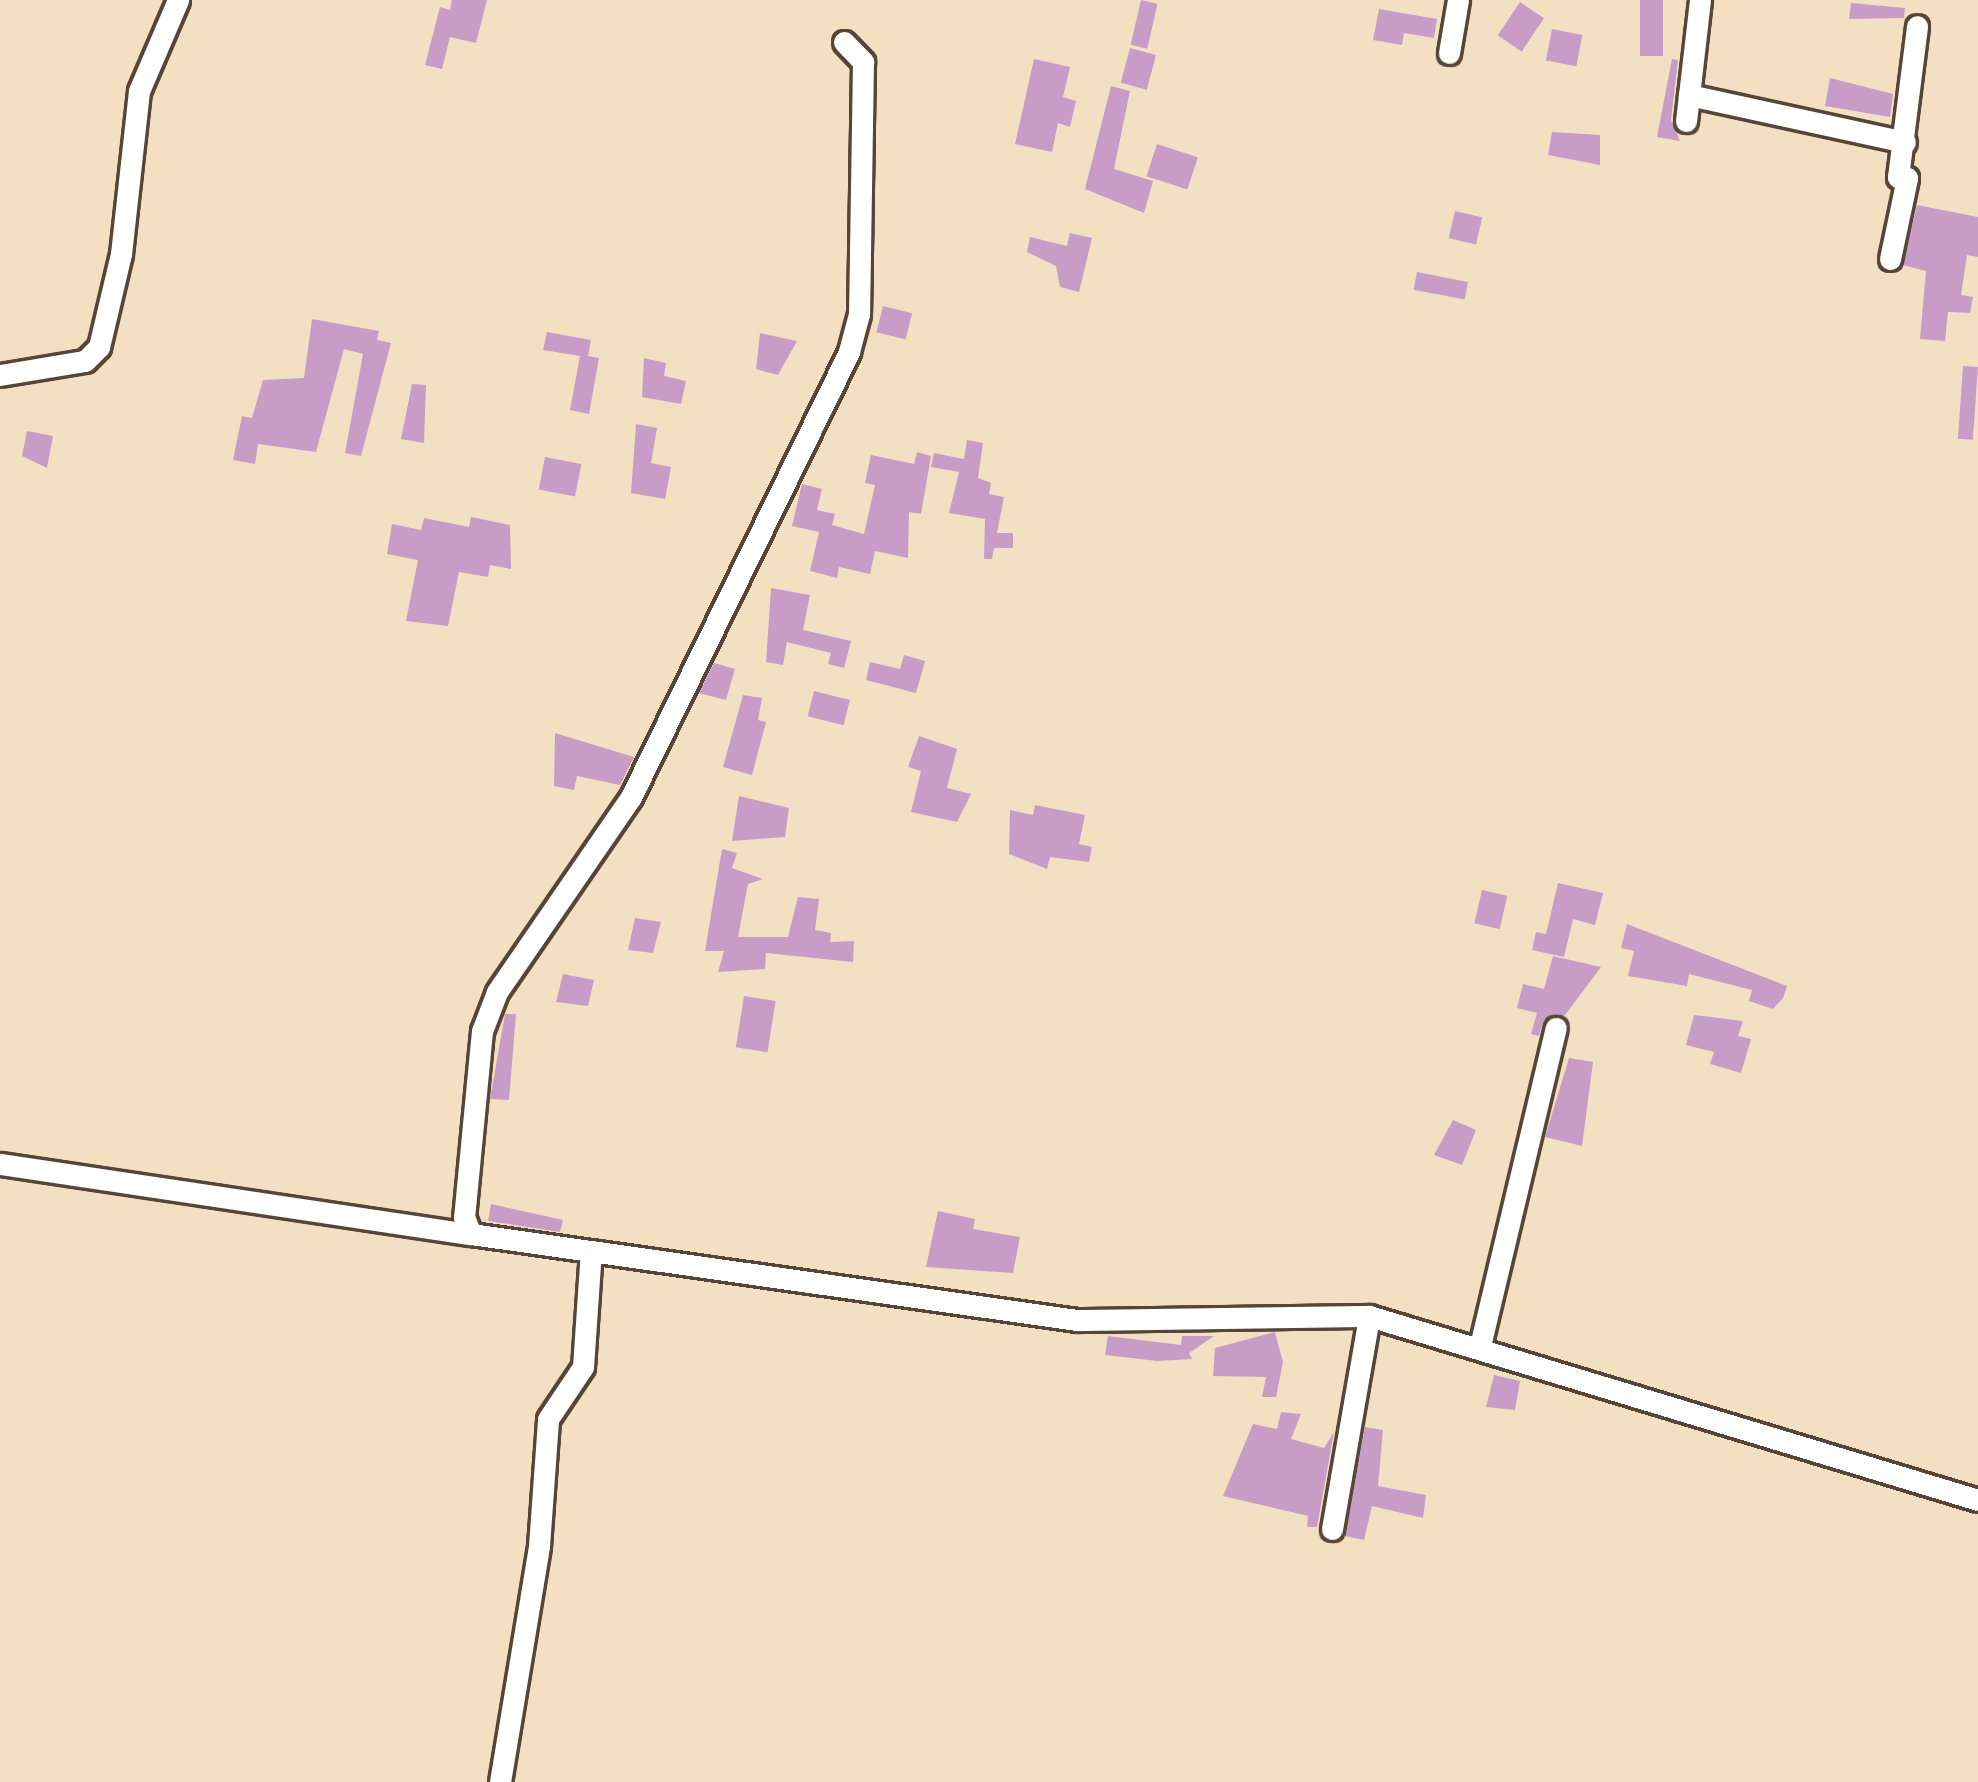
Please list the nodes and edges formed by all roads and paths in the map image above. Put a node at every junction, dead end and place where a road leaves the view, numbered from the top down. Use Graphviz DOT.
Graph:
graph roads {
  1 [pos="178,0"];
  2 [pos="1458,0"];
  3 [pos="1700,0"];
  4 [pos="1917,26"];
  5 [pos="844,42"];
  6 [pos="1449,52"];
  7 [pos="1689,95"];
  8 [pos="1686,121"];
  9 [pos="1905,142"];
  10 [pos="1890,259"];
  11 [pos="0,375"];
  12 [pos="1556,1028"];
  13 [pos="0,1163"];
  14 [pos="471,1234"];
  15 [pos="591,1251"];
  16 [pos="1369,1316"];
  17 [pos="1480,1346"];
  18 [pos="1978,1500"];
  19 [pos="1332,1529"];
  20 [pos="500,1782"];
  1 -- 11 [label="street"];
  2 -- 6 [label="street"];
  3 -- 7 [label="street"];
  4 -- 9 [label="street"];
  5 -- 14 [label="street"];
  7 -- 8 [label="street"];
  7 -- 9 [label="street"];
  9 -- 10 [label="street"];
  12 -- 17 [label="street"];
  13 -- 14 [label="street"];
  14 -- 15 [label="street"];
  15 -- 16 [label="street"];
  15 -- 20 [label="street"];
  16 -- 17 [label="street"];
  16 -- 19 [label="street"];
  17 -- 18 [label="street"];
}
